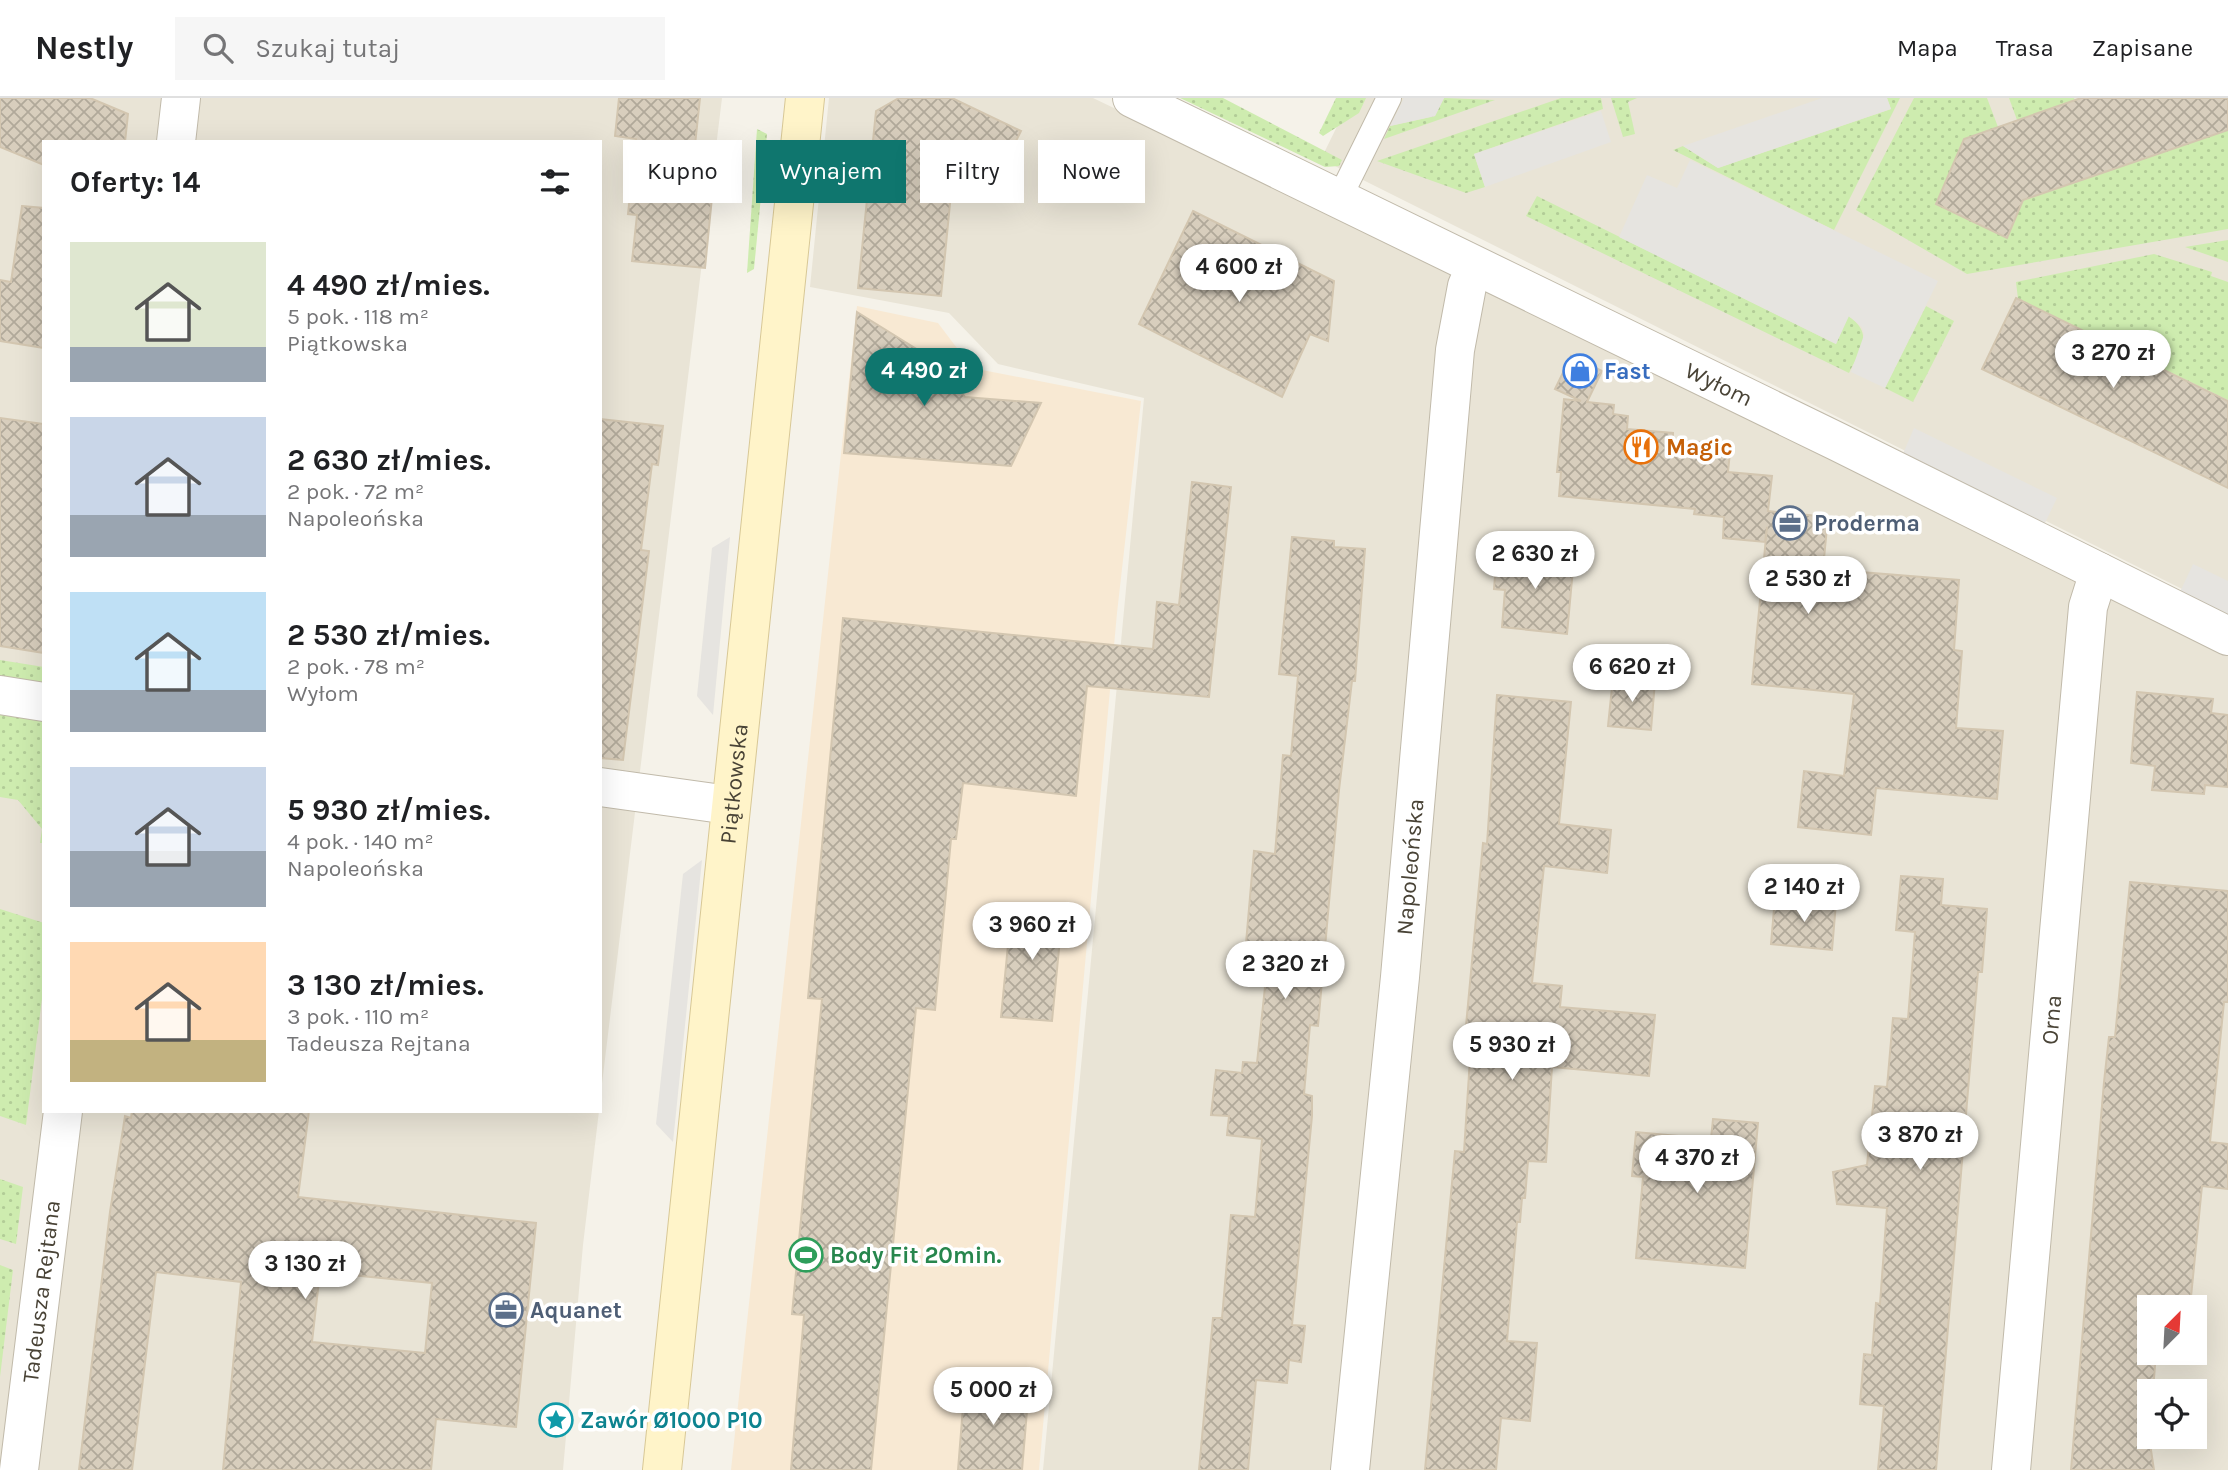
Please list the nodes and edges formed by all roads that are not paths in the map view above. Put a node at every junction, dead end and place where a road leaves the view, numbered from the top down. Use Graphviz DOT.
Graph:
graph roads {
  1 [pos="181,98"];
  2 [pos="805,98"];
  3 [pos="1132,98"];
  4 [pos="1389,98"];
  5 [pos="176,140"];
  6 [pos="1339,199"];
  7 [pos="1475,267"];
  8 [pos="2099,572"];
  9 [pos="2228,636"];
  10 [pos="0,695"];
  11 [pos="42,702"];
  12 [pos="602,787"];
  13 [pos="729,805"];
  14 [pos="63,1113"];
  15 [pos="19,1470"];
  16 [pos="662,1470"];
  17 [pos="1350,1470"];
  18 [pos="2011,1470"];
  1 -- 5 [label="street"];
  2 -- 13 [label="street, Piątkowska"];
  3 -- 6 [label="street, Wyłom"];
  4 -- 6 [label="lane"];
  6 -- 7 [label="street, Wyłom"];
  7 -- 8 [label="street, Wyłom"];
  7 -- 17 [label="street, Napoleońska"];
  8 -- 9 [label="street, Wyłom"];
  8 -- 18 [label="street, Orna"];
  10 -- 11 [label="street"];
  12 -- 13 [label="street"];
  13 -- 16 [label="street, Piątkowska"];
  14 -- 15 [label="street, Tadeusza Rejtana"];
}
